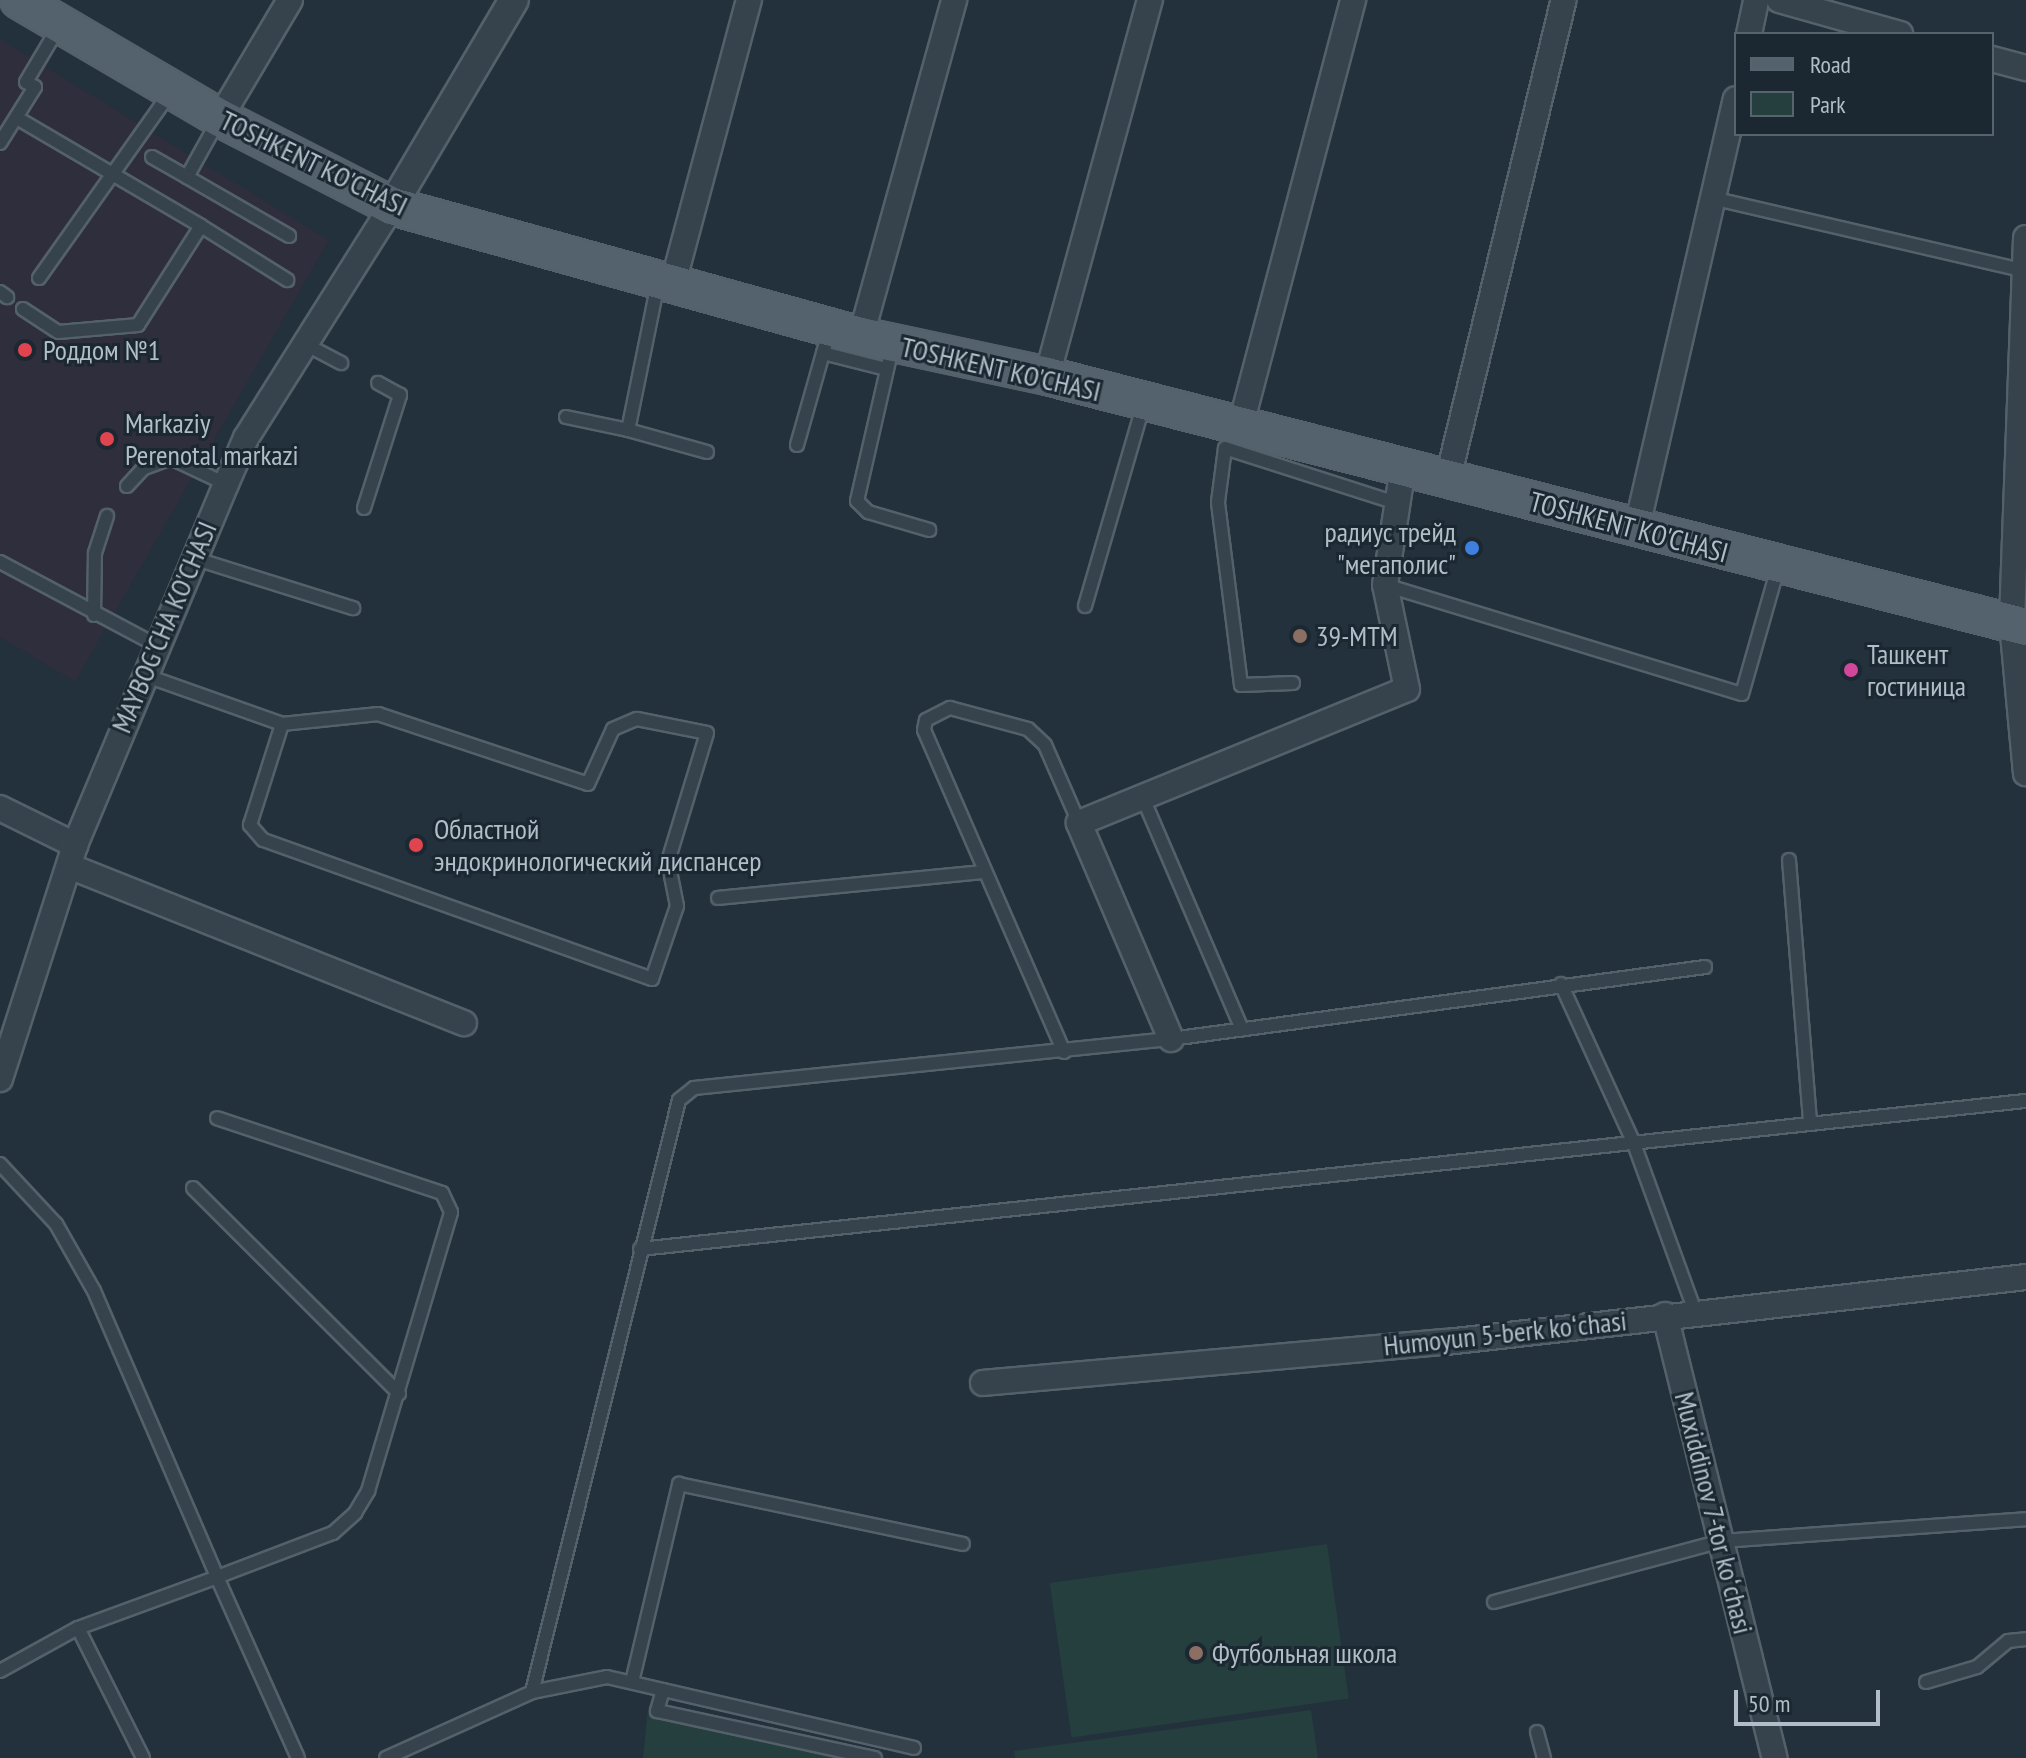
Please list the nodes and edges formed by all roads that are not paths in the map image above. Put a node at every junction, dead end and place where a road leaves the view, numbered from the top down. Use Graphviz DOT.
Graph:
graph roads {
  1 [pos="19,0"];
  2 [pos="290,0"];
  3 [pos="514,0"];
  4 [pos="749,0"];
  5 [pos="954,0"];
  6 [pos="1150,0"];
  7 [pos="1353,0"];
  8 [pos="1564,0"];
  9 [pos="1756,0"];
  10 [pos="1779,0"];
  11 [pos="1839,9"];
  12 [pos="60,16"];
  13 [pos="1749,32"];
  14 [pos="1895,32"];
  15 [pos="1994,60"];
  16 [pos="2026,68"];
  17 [pos="172,90"];
  18 [pos="1734,109"];
  19 [pos="17,118"];
  20 [pos="220,118"];
  21 [pos="0,143"];
  22 [pos="152,157"];
  23 [pos="113,174"];
  24 [pos="187,177"];
  25 [pos="1716,199"];
  26 [pos="392,206"];
  27 [pos="201,226"];
  28 [pos="289,236"];
  29 [pos="2026,238"];
  30 [pos="2025,271"];
  31 [pos="39,278"];
  32 [pos="287,280"];
  33 [pos="665,285"];
  34 [pos="23,309"];
  35 [pos="305,344"];
  36 [pos="859,346"];
  37 [pos="341,363"];
  38 [pos="1047,376"];
  39 [pos="378,383"];
  40 [pos="1143,404"];
  41 [pos="2024,416"];
  42 [pos="566,417"];
  43 [pos="1240,428"];
  44 [pos="628,430"];
  45 [pos="797,445"];
  46 [pos="707,452"];
  47 [pos="1403,467"];
  48 [pos="1448,478"];
  49 [pos="226,484"];
  50 [pos="127,486"];
  51 [pos="1396,503"];
  52 [pos="364,508"];
  53 [pos="107,516"];
  54 [pos="929,530"];
  55 [pos="1636,531"];
  56 [pos="193,558"];
  57 [pos="0,562"];
  58 [pos="1778,566"];
  59 [pos="1385,585"];
  60 [pos="1085,606"];
  61 [pos="353,608"];
  62 [pos="94,615"];
  63 [pos="2019,625"];
  64 [pos="154,644"];
  65 [pos="141,674"];
  66 [pos="1293,683"];
  67 [pos="282,724"];
  68 [pos="2026,773"];
  69 [pos="1142,796"];
  70 [pos="0,808"];
  71 [pos="1079,823"];
  72 [pos="72,856"];
  73 [pos="1789,860"];
  74 [pos="985,872"];
  75 [pos="718,898"];
  76 [pos="1705,967"];
  77 [pos="1561,984"];
  78 [pos="464,1023"];
  79 [pos="1242,1029"];
  80 [pos="1171,1039"];
  81 [pos="1064,1052"];
  82 [pos="0,1079"];
  83 [pos="2026,1101"];
  84 [pos="217,1118"];
  85 [pos="1810,1123"];
  86 [pos="1633,1141"];
  87 [pos="0,1164"];
  88 [pos="193,1188"];
  89 [pos="640,1249"];
  90 [pos="2026,1277"];
  91 [pos="1695,1311"];
  92 [pos="1665,1315"];
  93 [pos="983,1383"];
  94 [pos="399,1393"];
  95 [pos="2026,1519"];
  96 [pos="1721,1541"];
  97 [pos="963,1544"];
  98 [pos="217,1577"];
  99 [pos="1494,1602"];
  100 [pos="78,1628"];
  101 [pos="2026,1639"];
  102 [pos="0,1671"];
  103 [pos="632,1682"];
  104 [pos="1926,1682"];
  105 [pos="663,1690"];
  106 [pos="532,1692"];
  107 [pos="1537,1732"];
  108 [pos="914,1748"];
  109 [pos="143,1758"];
  110 [pos="298,1758"];
  111 [pos="386,1758"];
  112 [pos="875,1758"];
  113 [pos="1544,1758"];
  114 [pos="1775,1758"];
  1 -- 12 [label="main road, TOSHKENT KO'CHASI"];
  2 -- 20 [label="street"];
  3 -- 26 [label="street"];
  4 -- 33 [label="street"];
  5 -- 36 [label="street"];
  6 -- 38 [label="street"];
  7 -- 43 [label="street"];
  8 -- 48 [label="street"];
  9 -- 13 [label="street"];
  10 -- 11 [label="street"];
  11 -- 14 [label="street"];
  12 -- 17 [label="main road, TOSHKENT KO'CHASI"];
  12 -- 19 [label="lane"];
  15 -- 16 [label="street"];
  17 -- 20 [label="main road, TOSHKENT KO'CHASI"];
  17 -- 23 [label="lane"];
  18 -- 25 [label="street"];
  19 -- 21 [label="lane"];
  19 -- 23 [label="lane"];
  20 -- 24 [label="lane"];
  20 -- 26 [label="main road, TOSHKENT KO'CHASI"];
  22 -- 24 [label="lane"];
  23 -- 27 [label="lane"];
  23 -- 31 [label="lane"];
  24 -- 28 [label="lane"];
  25 -- 30 [label="lane"];
  25 -- 55 [label="street"];
  26 -- 33 [label="main road, TOSHKENT KO'CHASI"];
  26 -- 35 [label="street, MAYBOG'CHA KO'CHASI"];
  27 -- 32 [label="lane"];
  27 -- 34 [label="lane"];
  29 -- 30 [label="street"];
  30 -- 41 [label="street"];
  33 -- 36 [label="main road, TOSHKENT KO'CHASI"];
  33 -- 44 [label="lane"];
  35 -- 37 [label="lane"];
  35 -- 49 [label="street, MAYBOG'CHA KO'CHASI"];
  36 -- 38 [label="main road, TOSHKENT KO'CHASI"];
  36 -- 45 [label="lane"];
  36 -- 54 [label="lane"];
  38 -- 40 [label="main road, TOSHKENT KO'CHASI"];
  39 -- 52 [label="lane"];
  40 -- 43 [label="main road, TOSHKENT KO'CHASI"];
  40 -- 60 [label="lane"];
  41 -- 63 [label="street"];
  42 -- 44 [label="lane"];
  43 -- 47 [label="main road, TOSHKENT KO'CHASI"];
  44 -- 46 [label="lane"];
  47 -- 48 [label="main road, TOSHKENT KO'CHASI"];
  47 -- 51 [label="street"];
  48 -- 55 [label="main road, TOSHKENT KO'CHASI"];
  49 -- 50 [label="lane"];
  49 -- 56 [label="street, MAYBOG'CHA KO'CHASI"];
  51 -- 59 [label="street"];
  51 -- 66 [label="lane"];
  53 -- 62 [label="lane"];
  55 -- 58 [label="main road, TOSHKENT KO'CHASI"];
  56 -- 61 [label="lane"];
  56 -- 64 [label="street, MAYBOG'CHA KO'CHASI"];
  57 -- 62 [label="lane"];
  58 -- 59 [label="lane"];
  58 -- 63 [label="main road, TOSHKENT KO'CHASI"];
  59 -- 69 [label="street"];
  62 -- 64 [label="lane"];
  63 -- 68 [label="street"];
  64 -- 65 [label="street, MAYBOG'CHA KO'CHASI"];
  65 -- 67 [label="lane"];
  65 -- 72 [label="street, MAYBOG'CHA KO'CHASI"];
  67 -- 67 [label="lane"];
  69 -- 71 [label="street"];
  69 -- 79 [label="lane"];
  70 -- 72 [label="street"];
  71 -- 74 [label="lane"];
  71 -- 80 [label="street"];
  72 -- 78 [label="street"];
  72 -- 82 [label="street, MAYBOG'CHA KO'CHASI"];
  73 -- 85 [label="lane"];
  74 -- 75 [label="lane"];
  74 -- 81 [label="lane"];
  76 -- 77 [label="lane"];
  77 -- 79 [label="lane"];
  77 -- 86 [label="lane"];
  79 -- 80 [label="lane"];
  80 -- 81 [label="lane"];
  81 -- 89 [label="lane"];
  83 -- 85 [label="lane"];
  84 -- 94 [label="lane"];
  85 -- 86 [label="lane"];
  86 -- 89 [label="lane"];
  86 -- 91 [label="lane"];
  87 -- 98 [label="lane"];
  88 -- 94 [label="lane"];
  89 -- 106 [label="lane"];
  90 -- 91 [label="street, Humoyun 5-berk koʻchasi"];
  91 -- 92 [label="street, Humoyun 5-berk koʻchasi"];
  92 -- 93 [label="street, Humoyun 5-berk koʻchasi"];
  92 -- 96 [label="street, Muxiddinov 7-tor koʻchasi"];
  94 -- 98 [label="lane"];
  95 -- 96 [label="lane"];
  96 -- 99 [label="lane"];
  96 -- 114 [label="street, Muxiddinov 7-tor koʻchasi"];
  97 -- 103 [label="lane"];
  98 -- 100 [label="lane"];
  98 -- 110 [label="lane"];
  100 -- 102 [label="lane"];
  100 -- 109 [label="lane"];
  101 -- 104 [label="lane"];
  103 -- 105 [label="lane"];
  103 -- 106 [label="lane"];
  105 -- 108 [label="lane"];
  105 -- 112 [label="lane"];
  106 -- 111 [label="lane"];
  107 -- 113 [label="lane"];
}
